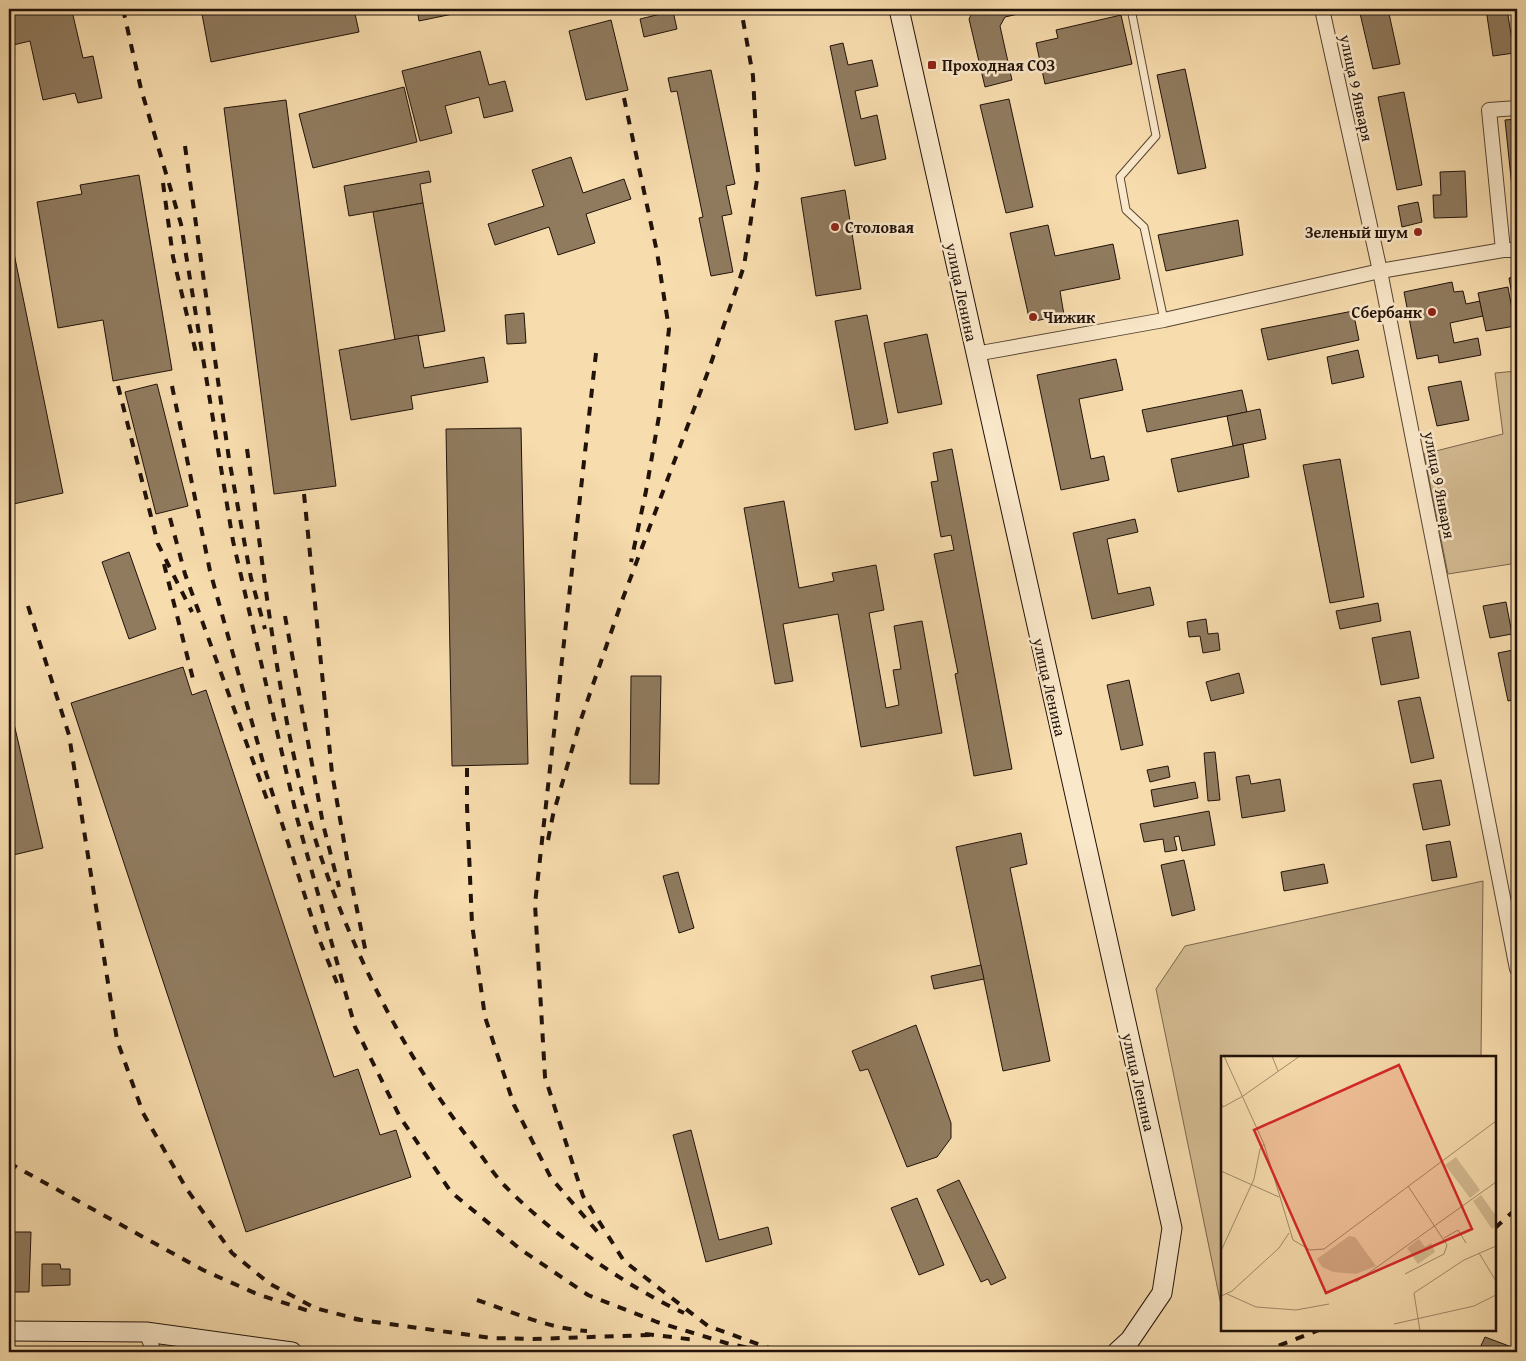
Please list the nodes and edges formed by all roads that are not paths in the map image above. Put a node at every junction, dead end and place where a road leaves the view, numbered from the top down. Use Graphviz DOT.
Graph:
graph roads {
  1 [pos="899,9"];
  2 [pos="1131,9"];
  3 [pos="1322,9"];
  4 [pos="1517,108"];
  5 [pos="1503,250"];
  6 [pos="1517,250"];
  7 [pos="1380,270"];
  8 [pos="1164,320"];
  9 [pos="975,354"];
  10 [pos="1517,969"];
  11 [pos="9,1331"];
  12 [pos="146,1332"];
  13 [pos="154,1352"];
  14 [pos="292,1352"];
  15 [pos="1118,1352"];
  1 -- 9 [label="street, улица Ленина"];
  2 -- 8 [label="lane"];
  3 -- 7 [label="street, улица 9 Января"];
  4 -- 5 [label="street"];
  5 -- 6 [label="street"];
  5 -- 7 [label="street"];
  7 -- 8 [label="street"];
  7 -- 10 [label="street, улица 9 Января"];
  8 -- 9 [label="street"];
  9 -- 15 [label="street, улица Ленина"];
  11 -- 12 [label="street"];
  12 -- 13 [label="street"];
  12 -- 14 [label="street"];
}
